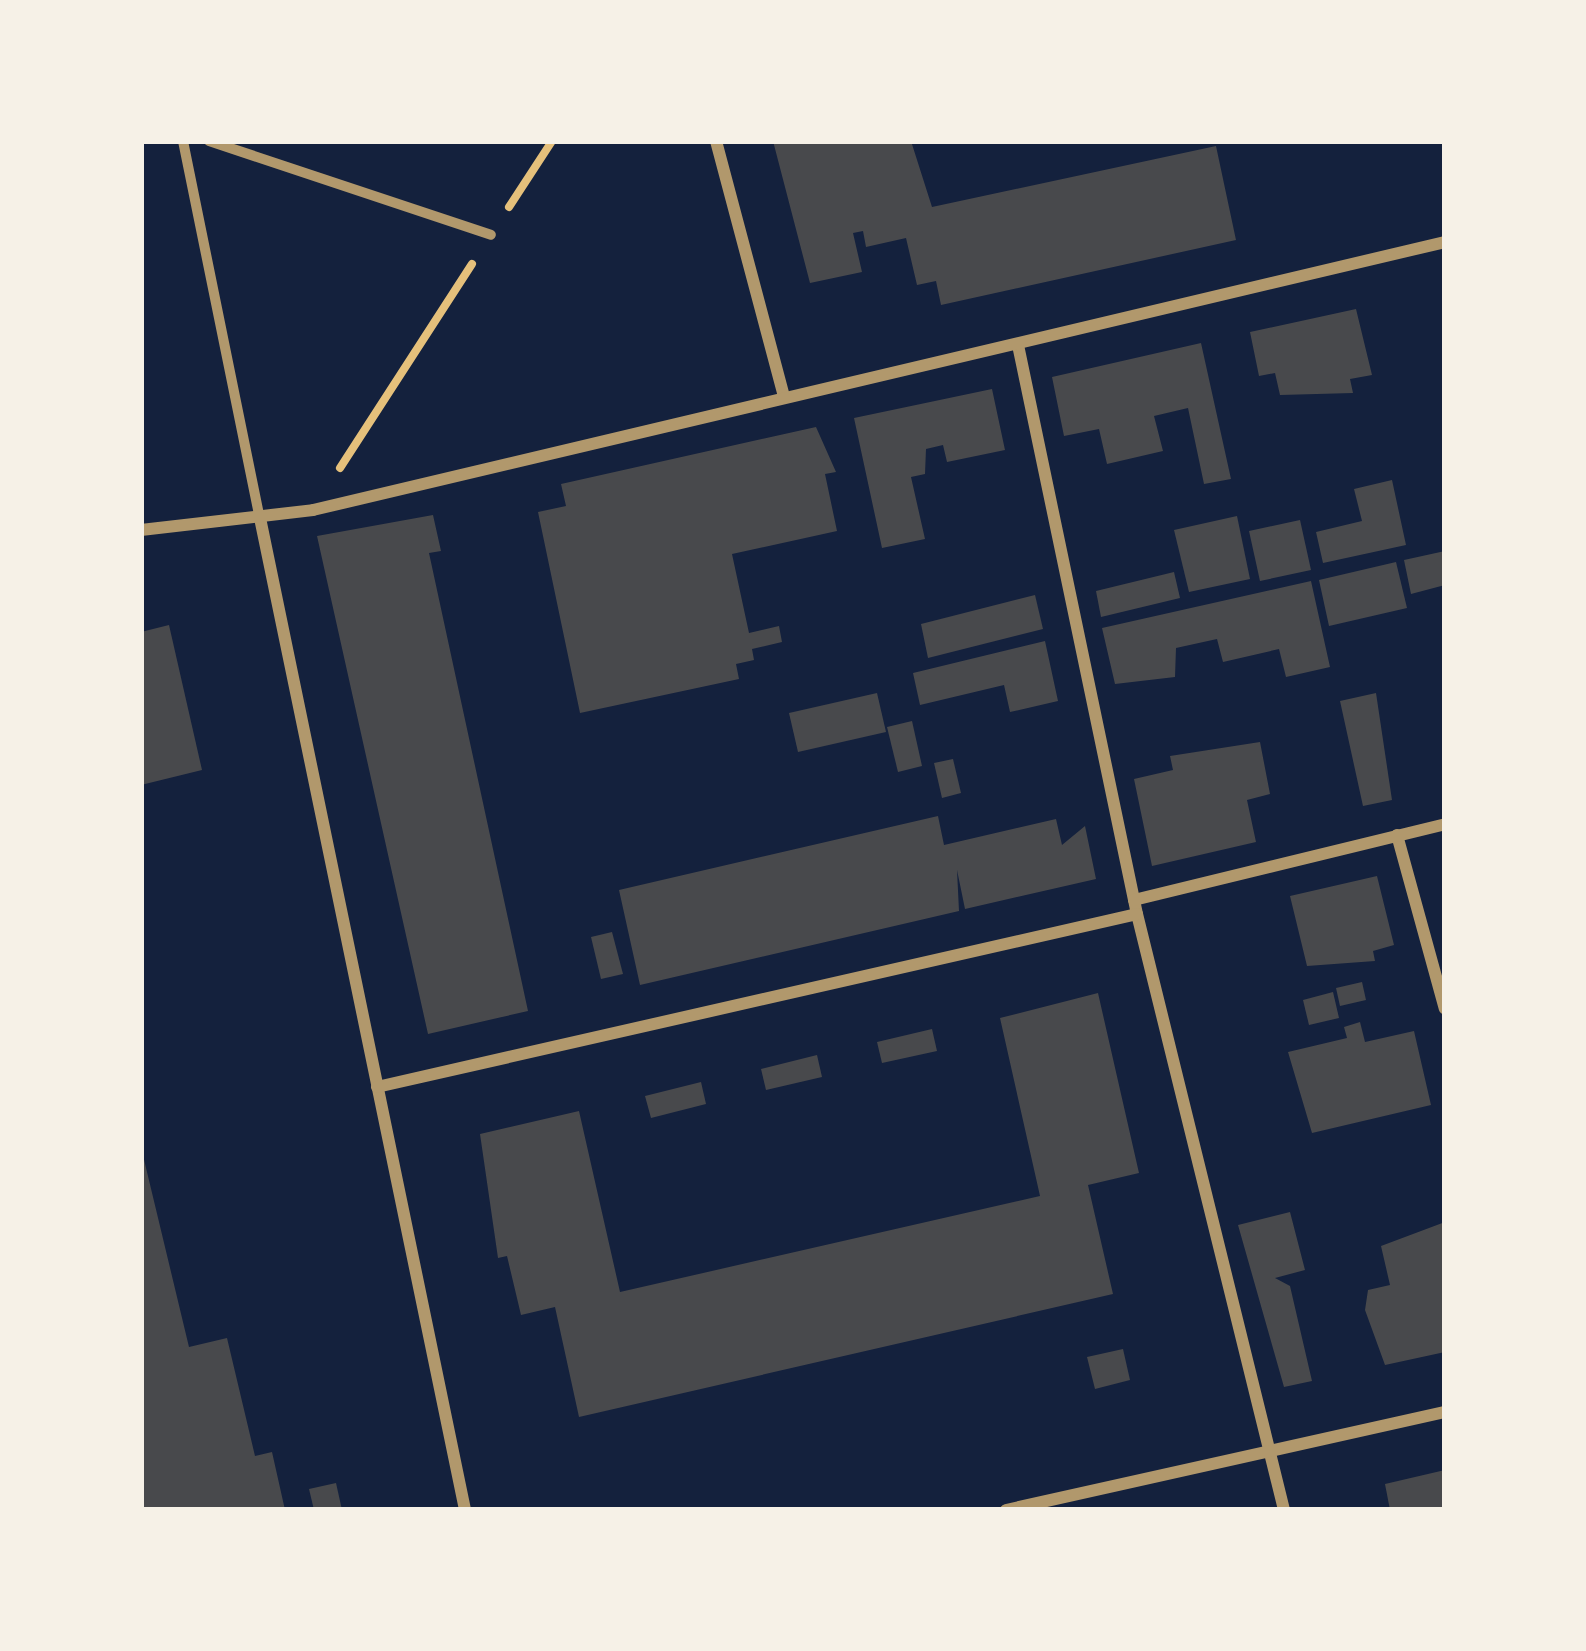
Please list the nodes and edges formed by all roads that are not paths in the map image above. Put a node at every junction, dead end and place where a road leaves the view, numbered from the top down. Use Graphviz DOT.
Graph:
graph roads {
  1 [pos="183,141"];
  2 [pos="209,141"];
  3 [pos="716,141"];
  4 [pos="490,236"];
  5 [pos="1445,242"];
  6 [pos="1018,345"];
  7 [pos="783,393"];
  8 [pos="260,518"];
  9 [pos="141,530"];
  10 [pos="1445,824"];
  11 [pos="1397,835"];
  12 [pos="1135,907"];
  13 [pos="1445,1009"];
  14 [pos="377,1087"];
  15 [pos="1445,1412"];
  16 [pos="1264,1449"];
  17 [pos="465,1510"];
  18 [pos="1006,1510"];
  19 [pos="1284,1510"];
  1 -- 8 [label="street"];
  2 -- 4 [label="street"];
  3 -- 7 [label="street"];
  5 -- 6 [label="street"];
  6 -- 7 [label="street"];
  6 -- 12 [label="street"];
  7 -- 8 [label="street"];
  8 -- 9 [label="street"];
  8 -- 14 [label="street"];
  10 -- 11 [label="street"];
  11 -- 12 [label="street"];
  11 -- 13 [label="street"];
  12 -- 14 [label="street"];
  12 -- 16 [label="street"];
  14 -- 17 [label="street"];
  15 -- 16 [label="street"];
  16 -- 18 [label="street"];
  16 -- 19 [label="street"];
}
